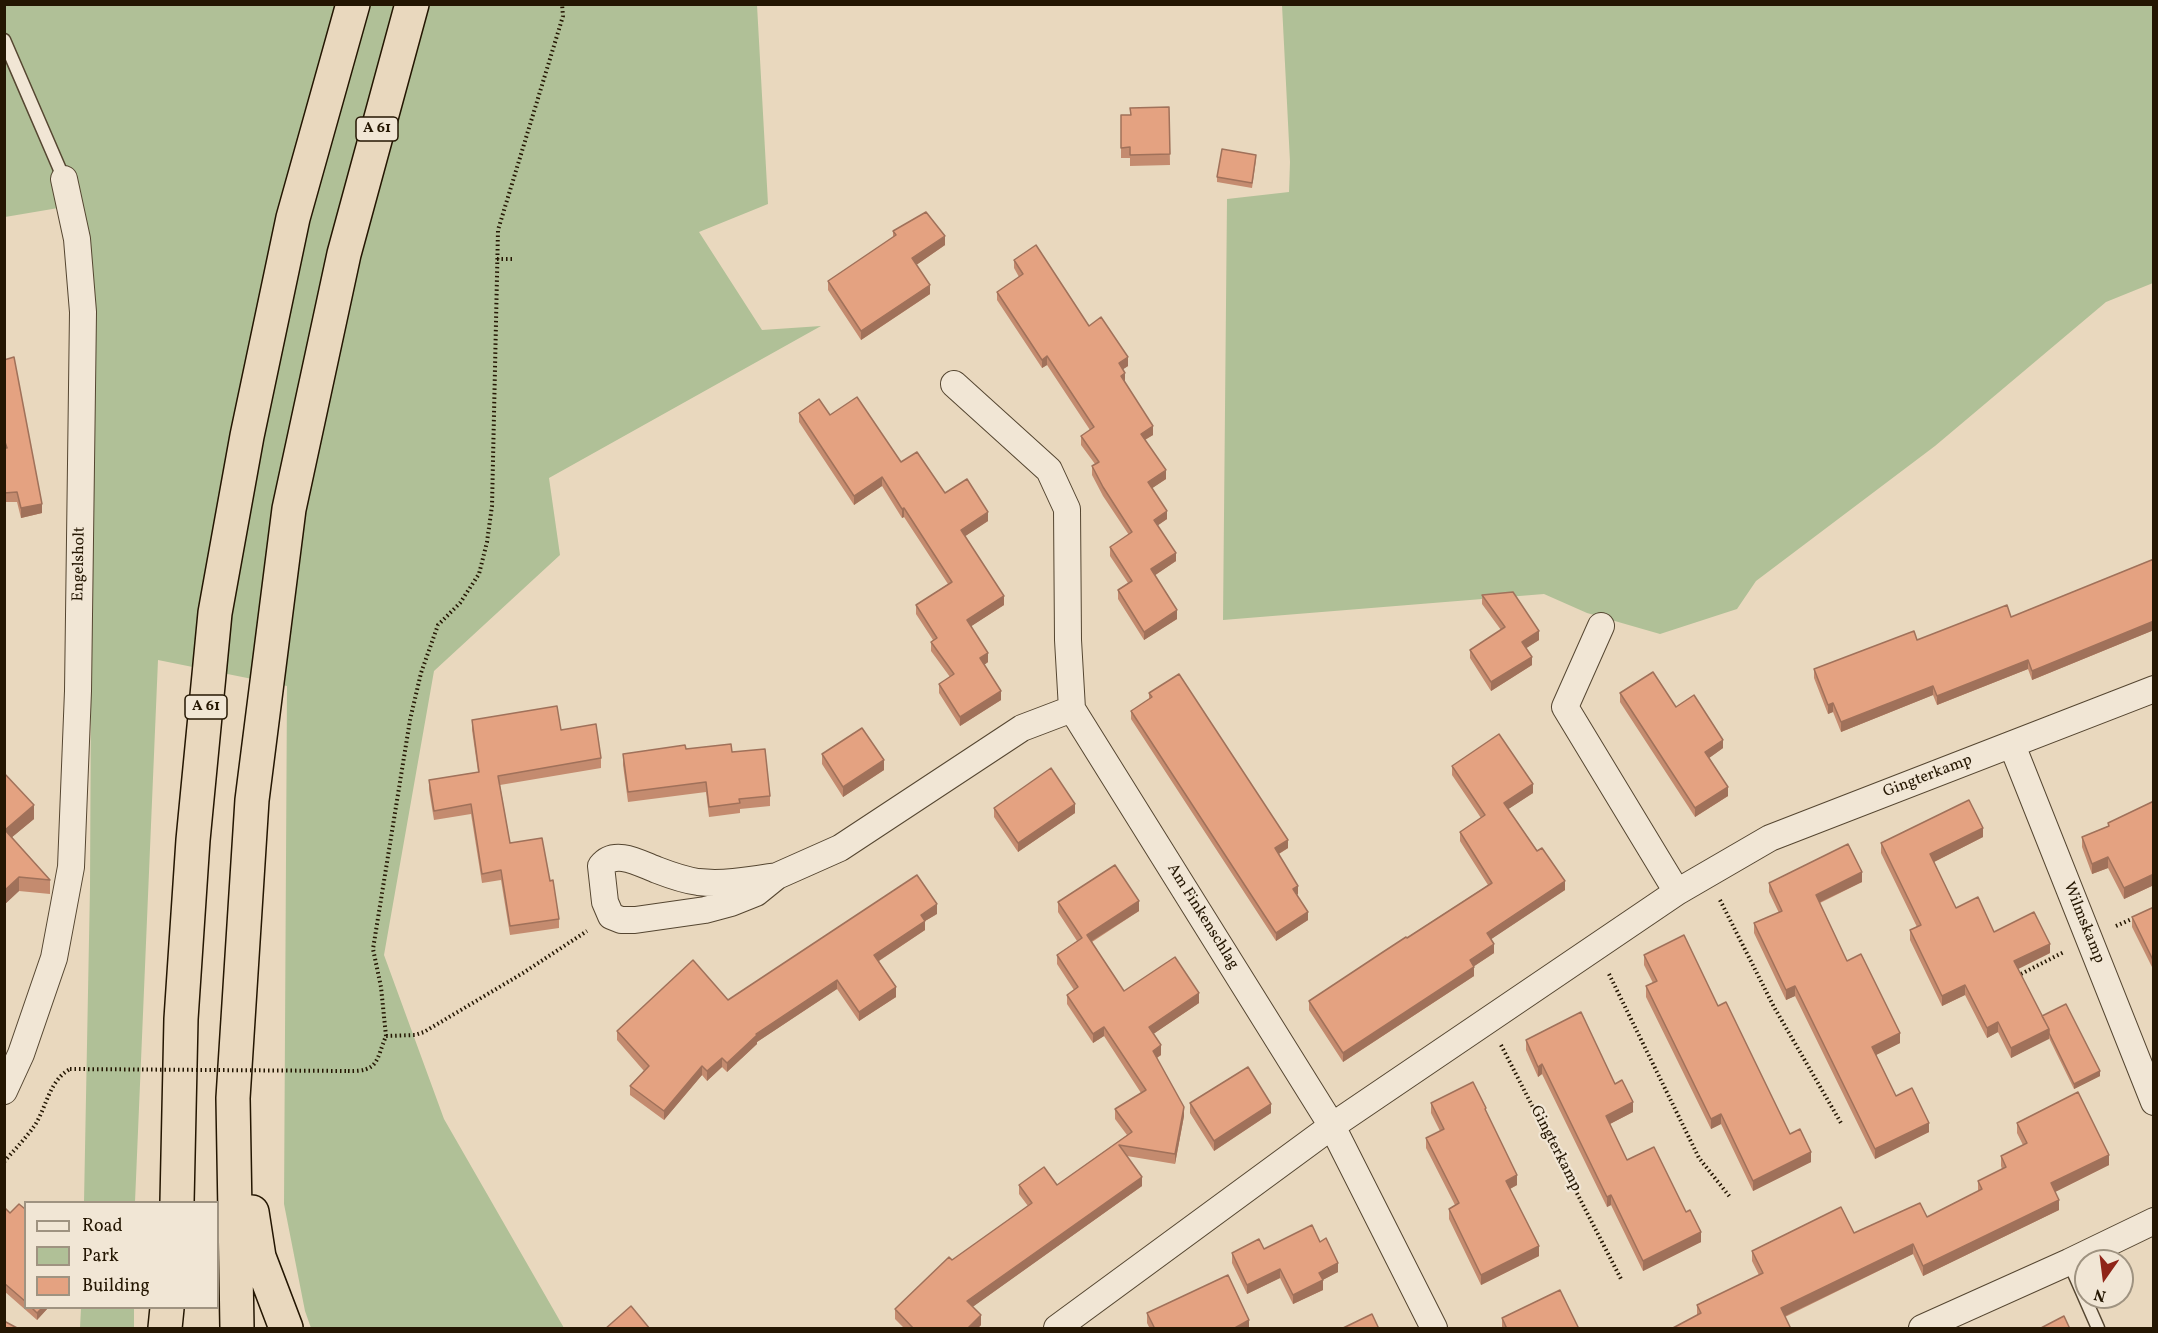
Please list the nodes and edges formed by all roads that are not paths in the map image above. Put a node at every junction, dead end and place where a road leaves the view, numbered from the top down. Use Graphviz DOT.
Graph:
graph roads {
  1 [pos="353,4"];
  2 [pos="412,4"];
  3 [pos="4,40"];
  4 [pos="64,179"];
  5 [pos="954,384"];
  6 [pos="1601,626"];
  7 [pos="2154,689"];
  8 [pos="1072,709"];
  9 [pos="2012,745"];
  10 [pos="777,876"];
  11 [pos="1677,892"];
  12 [pos="4,1091"];
  13 [pos="233,1098"];
  14 [pos="2154,1102"];
  15 [pos="1332,1126"];
  16 [pos="177,1201"];
  17 [pos="2154,1221"];
  18 [pos="2069,1262"];
  19 [pos="167,1309"];
  20 [pos="182,1309"];
  21 [pos="165,1329"];
  22 [pos="183,1329"];
  23 [pos="237,1329"];
  24 [pos="286,1329"];
  25 [pos="1057,1329"];
  26 [pos="1434,1329"];
  27 [pos="1922,1329"];
  28 [pos="2098,1329"];
  1 -- 16 [label="highway, A 61"];
  2 -- 13 [label="highway, A 61"];
  3 -- 4 [label="lane, Engelsholt"];
  4 -- 12 [label="street, Engelsholt"];
  5 -- 8 [label="street, Am Finkenschlag"];
  6 -- 11 [label="street"];
  7 -- 9 [label="street, Gingterkamp"];
  8 -- 10 [label="street"];
  8 -- 15 [label="street, Am Finkenschlag"];
  9 -- 11 [label="street, Gingterkamp"];
  9 -- 14 [label="street, Wilmskamp"];
  10 -- 10 [label="street"];
  11 -- 15 [label="street, Gingterkamp"];
  13 -- 23 [label="highway, A 61"];
  13 -- 24 [label="highway"];
  15 -- 25 [label="street"];
  15 -- 26 [label="street, Am Finkenschlag"];
  17 -- 18 [label="street"];
  18 -- 27 [label="street"];
  18 -- 28 [label="lane"];
  19 -- 21 [label="highway"];
  20 -- 22 [label="highway"];
}
